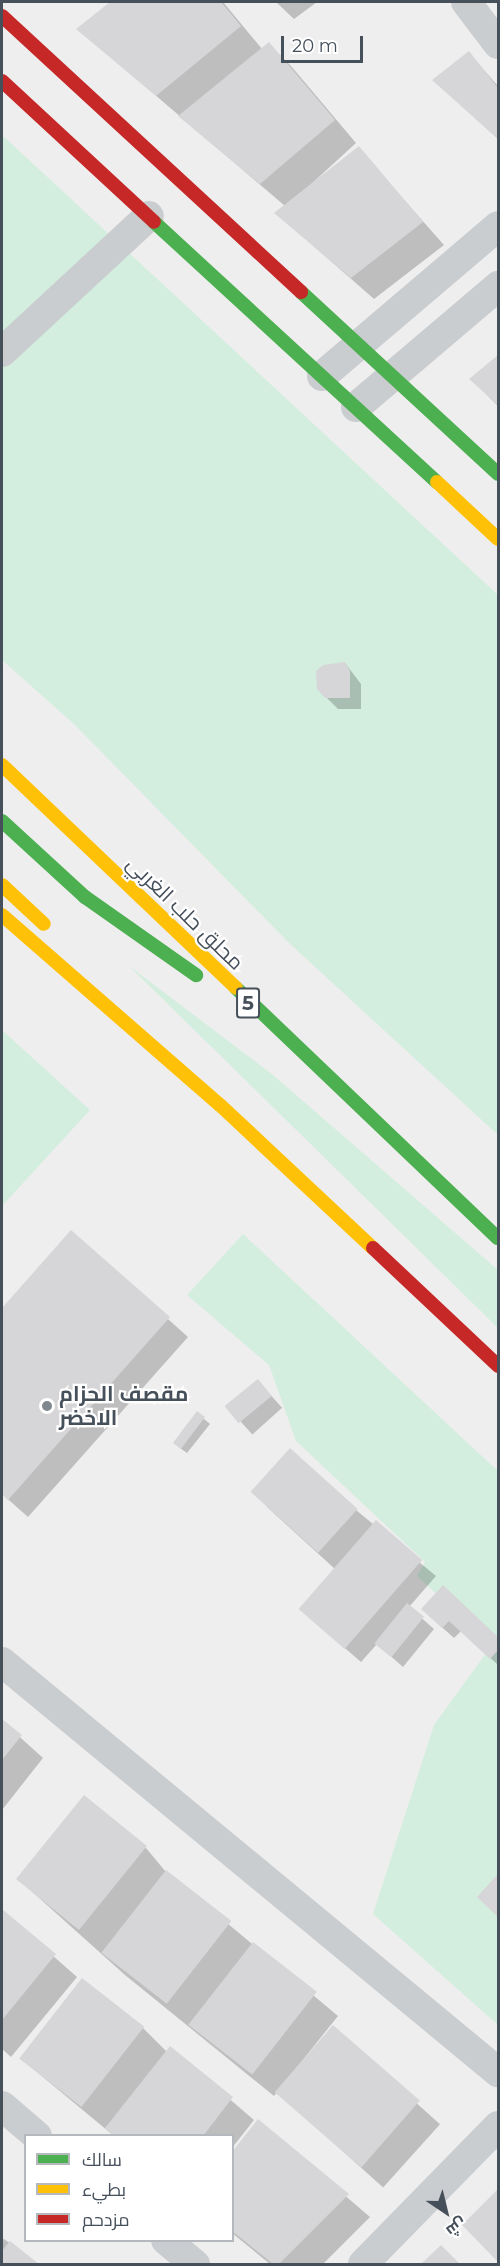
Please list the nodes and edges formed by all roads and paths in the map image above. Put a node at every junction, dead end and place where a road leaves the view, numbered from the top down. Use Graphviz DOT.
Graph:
graph roads {
  1 [pos="16,2"];
  2 [pos="466,2"];
  3 [pos="2,15"];
  4 [pos="498,44"];
  5 [pos="2,81"];
  6 [pos="149,216"];
  7 [pos="498,226"];
  8 [pos="498,286"];
  9 [pos="356,343"];
  10 [pos="2,352"];
  11 [pos="390,374"];
  12 [pos="322,376"];
  13 [pos="356,407"];
  14 [pos="498,474"];
  15 [pos="498,539"];
  16 [pos="2,765"];
  17 [pos="2,822"];
  18 [pos="2,885"];
  19 [pos="2,915"];
  20 [pos="56,936"];
  21 [pos="89,970"];
  22 [pos="285,1039"];
  23 [pos="220,1105"];
  24 [pos="498,1238"];
  25 [pos="498,1366"];
  26 [pos="2,1662"];
  27 [pos="498,2072"];
  28 [pos="2,2106"];
  29 [pos="498,2126"];
  30 [pos="35,2134"];
  31 [pos="167,2242"];
  32 [pos="195,2265"];
  33 [pos="363,2265"];
  1 -- 3 [label="street"];
  2 -- 4 [label="street"];
  3 -- 9 [label="main road"];
  5 -- 6 [label="main road"];
  6 -- 10 [label="street"];
  6 -- 12 [label="main road"];
  7 -- 9 [label="street"];
  8 -- 11 [label="street"];
  9 -- 11 [label="main road"];
  9 -- 12 [label="street"];
  11 -- 13 [label="street"];
  11 -- 14 [label="main road"];
  12 -- 13 [label="main road"];
  13 -- 15 [label="main road"];
  16 -- 22 [label="main road, محلق حلب الغربي / 5"];
  17 -- 22 [label="main road"];
  18 -- 20 [label="main road"];
  19 -- 23 [label="main road"];
  21 -- 23 [label="main road"];
  22 -- 24 [label="main road, محلق حلب الغربي / 5"];
  23 -- 25 [label="main road"];
  26 -- 27 [label="street"];
  28 -- 30 [label="street"];
  29 -- 33 [label="street"];
  31 -- 32 [label="street"];
}
